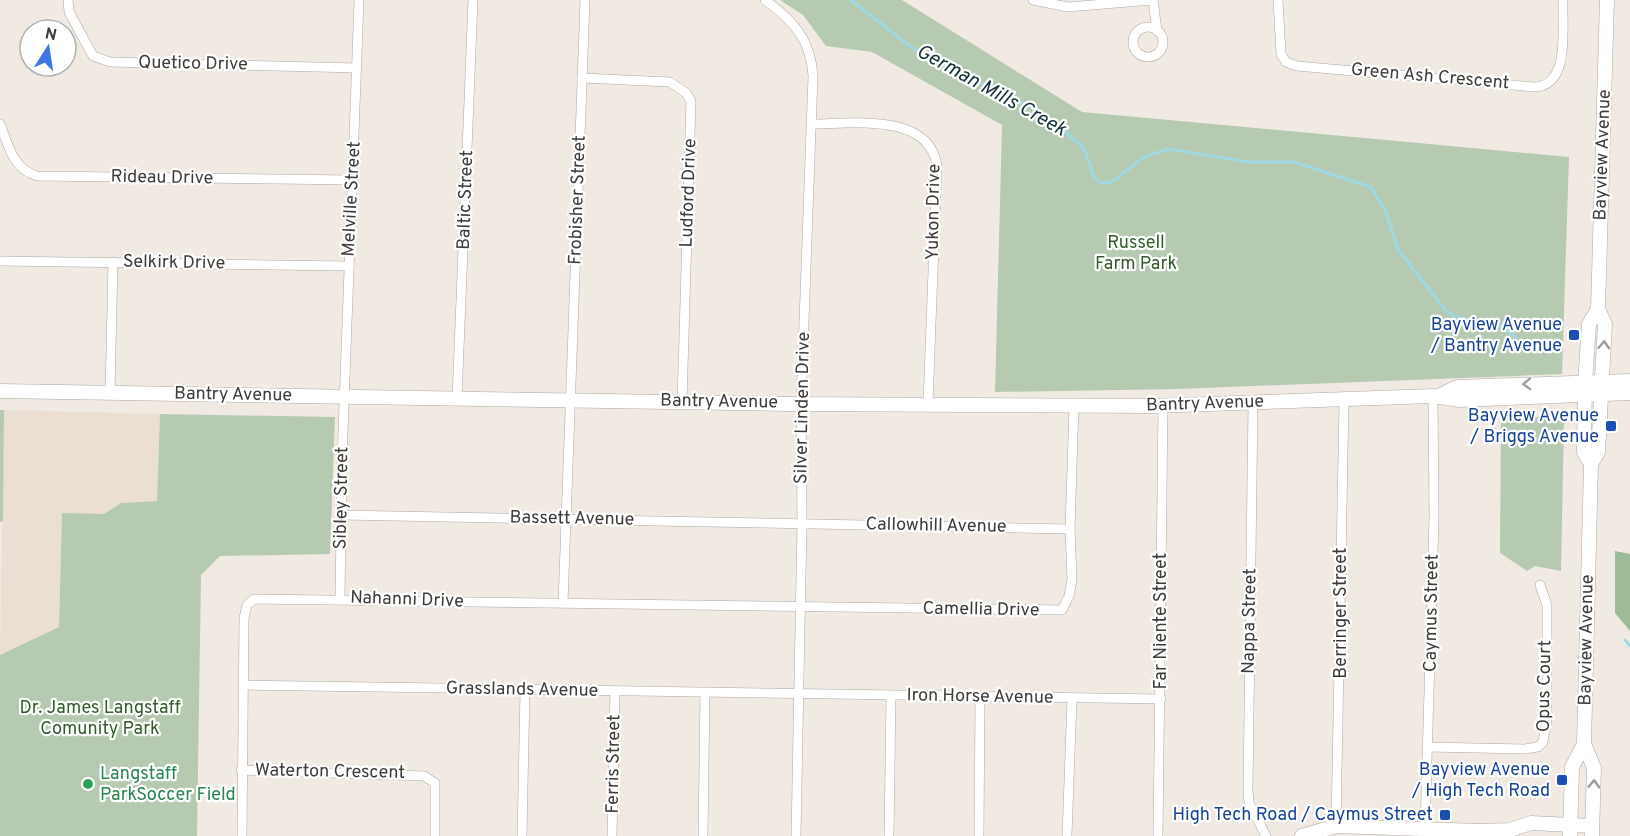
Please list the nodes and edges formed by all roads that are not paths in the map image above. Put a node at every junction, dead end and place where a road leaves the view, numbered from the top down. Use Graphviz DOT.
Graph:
graph roads {
  1 [pos="68,0"];
  2 [pos="359,0"];
  3 [pos="473,0"];
  4 [pos="585,0"];
  5 [pos="765,0"];
  6 [pos="1033,0"];
  7 [pos="1153,0"];
  8 [pos="1278,0"];
  9 [pos="1563,0"];
  10 [pos="1607,0"];
  11 [pos="1157,31"];
  12 [pos="357,68"];
  13 [pos="582,78"];
  14 [pos="0,124"];
  15 [pos="813,124"];
  16 [pos="354,180"];
  17 [pos="0,261"];
  18 [pos="113,261"];
  19 [pos="349,266"];
  20 [pos="1598,309"];
  21 [pos="1630,381"];
  22 [pos="1585,389"];
  23 [pos="1602,389"];
  24 [pos="0,391"];
  25 [pos="110,393"];
  26 [pos="1630,393"];
  27 [pos="1436,396"];
  28 [pos="345,398"];
  29 [pos="457,399"];
  30 [pos="571,399"];
  31 [pos="1344,400"];
  32 [pos="682,402"];
  33 [pos="1253,402"];
  34 [pos="801,404"];
  35 [pos="928,404"];
  36 [pos="1074,405"];
  37 [pos="1163,406"];
  38 [pos="1590,464"];
  39 [pos="342,515"];
  40 [pos="566,519"];
  41 [pos="802,523"];
  42 [pos="1070,529"];
  43 [pos="1540,585"];
  44 [pos="340,598"];
  45 [pos="563,603"];
  46 [pos="801,605"];
  47 [pos="243,686"];
  48 [pos="525,691"];
  49 [pos="615,691"];
  50 [pos="705,693"];
  51 [pos="800,694"];
  52 [pos="891,696"];
  53 [pos="980,698"];
  54 [pos="1072,699"];
  55 [pos="1161,699"];
  56 [pos="1584,744"];
  57 [pos="1428,747"];
  58 [pos="241,770"];
  59 [pos="1336,826"];
  60 [pos="1425,830"];
  61 [pos="1510,830"];
  62 [pos="1570,831"];
  63 [pos="1592,831"];
  64 [pos="242,836"];
  65 [pos="435,836"];
  66 [pos="522,836"];
  67 [pos="612,836"];
  68 [pos="704,836"];
  69 [pos="796,836"];
  70 [pos="889,836"];
  71 [pos="979,836"];
  72 [pos="1067,836"];
  73 [pos="1158,836"];
  74 [pos="1266,836"];
  75 [pos="1302,836"];
  76 [pos="1527,836"];
  1 -- 12 [label="street, Quetico Drive"];
  2 -- 12 [label="street, Melville Street"];
  3 -- 29 [label="street, Baltic Street"];
  4 -- 13 [label="street, Frobisher Street"];
  5 -- 15 [label="street, Silver Linden Drive"];
  6 -- 7 [label="street"];
  7 -- 11 [label="street"];
  8 -- 9 [label="street, Green Ash Crescent"];
  10 -- 20 [label="street, Bayview Avenue"];
  12 -- 16 [label="street, Melville Street"];
  13 -- 30 [label="street, Frobisher Street"];
  13 -- 32 [label="street, Ludford Drive"];
  14 -- 16 [label="street, Rideau Drive"];
  15 -- 34 [label="street, Silver Linden Drive"];
  15 -- 35 [label="street, Yukon Drive"];
  16 -- 19 [label="street, Melville Street"];
  17 -- 18 [label="street, Selkirk Drive"];
  18 -- 19 [label="street, Selkirk Drive"];
  18 -- 25 [label="street"];
  19 -- 28 [label="street, Melville Street"];
  20 -- 22 [label="street, Bayview Avenue"];
  23 -- 20 [label="street, Bayview Avenue, one-way"];
  21 -- 23 [label="street"];
  22 -- 23 [label="street, Bantry Avenue"];
  22 -- 27 [label="street, Bantry Avenue"];
  22 -- 38 [label="street, Bayview Avenue"];
  23 -- 26 [label="street"];
  23 -- 38 [label="street, Bayview Avenue"];
  24 -- 25 [label="street, Bantry Avenue"];
  25 -- 28 [label="street, Bantry Avenue"];
  27 -- 31 [label="street, Bantry Avenue"];
  27 -- 57 [label="street, Caymus Street"];
  28 -- 29 [label="street, Bantry Avenue"];
  28 -- 39 [label="street, Sibley Street"];
  29 -- 30 [label="street, Bantry Avenue"];
  30 -- 32 [label="street, Bantry Avenue"];
  30 -- 40 [label="street, Frobisher Street"];
  31 -- 33 [label="street, Bantry Avenue"];
  31 -- 59 [label="street, Berringer Street"];
  32 -- 34 [label="street, Bantry Avenue"];
  33 -- 37 [label="street, Bantry Avenue"];
  33 -- 74 [label="street, Nappa Street"];
  34 -- 35 [label="street, Bantry Avenue"];
  34 -- 41 [label="street, Silver Linden Drive"];
  35 -- 36 [label="street, Bantry Avenue"];
  36 -- 37 [label="street, Bantry Avenue"];
  36 -- 42 [label="street, Camellia Drive"];
  37 -- 55 [label="street, Far Niente Street"];
  38 -- 56 [label="street, Bayview Avenue"];
  39 -- 40 [label="street, Bassett Avenue"];
  39 -- 44 [label="street, Sibley Street"];
  40 -- 41 [label="street, Bassett Avenue"];
  40 -- 45 [label="street, Frobisher Street"];
  41 -- 42 [label="street, Callowhill Avenue"];
  41 -- 46 [label="street, Silver Linden Drive"];
  42 -- 46 [label="street, Camellia Drive"];
  43 -- 57 [label="street, Opus Court"];
  44 -- 45 [label="street, Nahanni Drive"];
  44 -- 47 [label="street, Nahanni Drive"];
  45 -- 46 [label="street, Nahanni Drive"];
  46 -- 51 [label="street, Silver Linden Drive"];
  47 -- 48 [label="street, Grasslands Avenue"];
  47 -- 58 [label="street, Nahanni Drive"];
  48 -- 49 [label="street, Grasslands Avenue"];
  48 -- 66 [label="street"];
  49 -- 50 [label="street, Grasslands Avenue"];
  49 -- 67 [label="street, Ferris Street"];
  50 -- 51 [label="street, Grasslands Avenue"];
  50 -- 68 [label="street"];
  51 -- 52 [label="street, Iron Horse Avenue"];
  51 -- 69 [label="street, Silver Linden Drive"];
  52 -- 53 [label="street, Iron Horse Avenue"];
  52 -- 70 [label="street"];
  53 -- 54 [label="street, Iron Horse Avenue"];
  53 -- 71 [label="street"];
  54 -- 55 [label="street, Iron Horse Avenue"];
  54 -- 72 [label="street"];
  55 -- 73 [label="street, Far Niente Street"];
  56 -- 62 [label="street, Bayview Avenue"];
  63 -- 56 [label="street, Bayview Avenue, one-way"];
  57 -- 60 [label="street, Caymus Street"];
  58 -- 64 [label="street, Nahanni Drive"];
  58 -- 65 [label="street, Waterton Crescent"];
  59 -- 60 [label="street"];
  59 -- 75 [label="street"];
  60 -- 61 [label="street"];
  61 -- 62 [label="street"];
  61 -- 76 [label="street"];
  62 -- 63 [label="street"];
}
